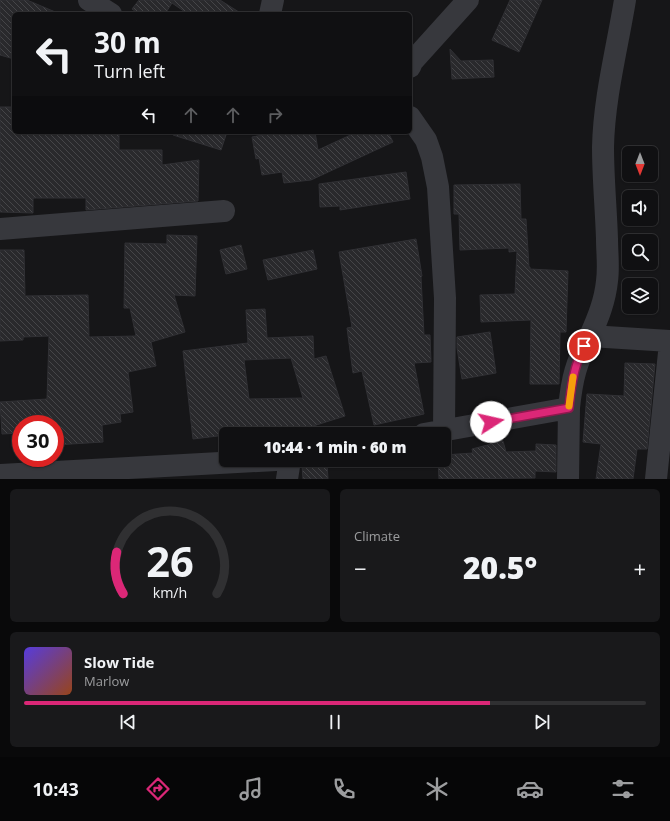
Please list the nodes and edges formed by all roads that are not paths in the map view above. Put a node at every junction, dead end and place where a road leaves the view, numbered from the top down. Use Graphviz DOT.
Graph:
graph roads {
  1 [pos="88,0"];
  2 [pos="273,0"];
  3 [pos="468,0"];
  4 [pos="625,0"];
  5 [pos="108,12"];
  6 [pos="270,12"];
  7 [pos="412,62"];
  8 [pos="412,120"];
  9 [pos="224,211"];
  10 [pos="0,229"];
  11 [pos="590,336"];
  12 [pos="670,342"];
  13 [pos="569,408"];
  14 [pos="434,427"];
  15 [pos="451,429"];
  16 [pos="219,463"];
  17 [pos="289,467"];
  18 [pos="0,475"];
  19 [pos="287,479"];
  20 [pos="568,479"];
  21 [pos="656,479"];
  1 -- 5 [label="street"];
  2 -- 6 [label="street"];
  3 -- 7 [label="street"];
  4 -- 11 [label="street"];
  8 -- 14 [label="street"];
  9 -- 10 [label="street"];
  11 -- 12 [label="street"];
  11 -- 13 [label="street"];
  12 -- 21 [label="street"];
  13 -- 15 [label="street"];
  13 -- 20 [label="street"];
  16 -- 18 [label="street"];
  17 -- 19 [label="street"];
}
